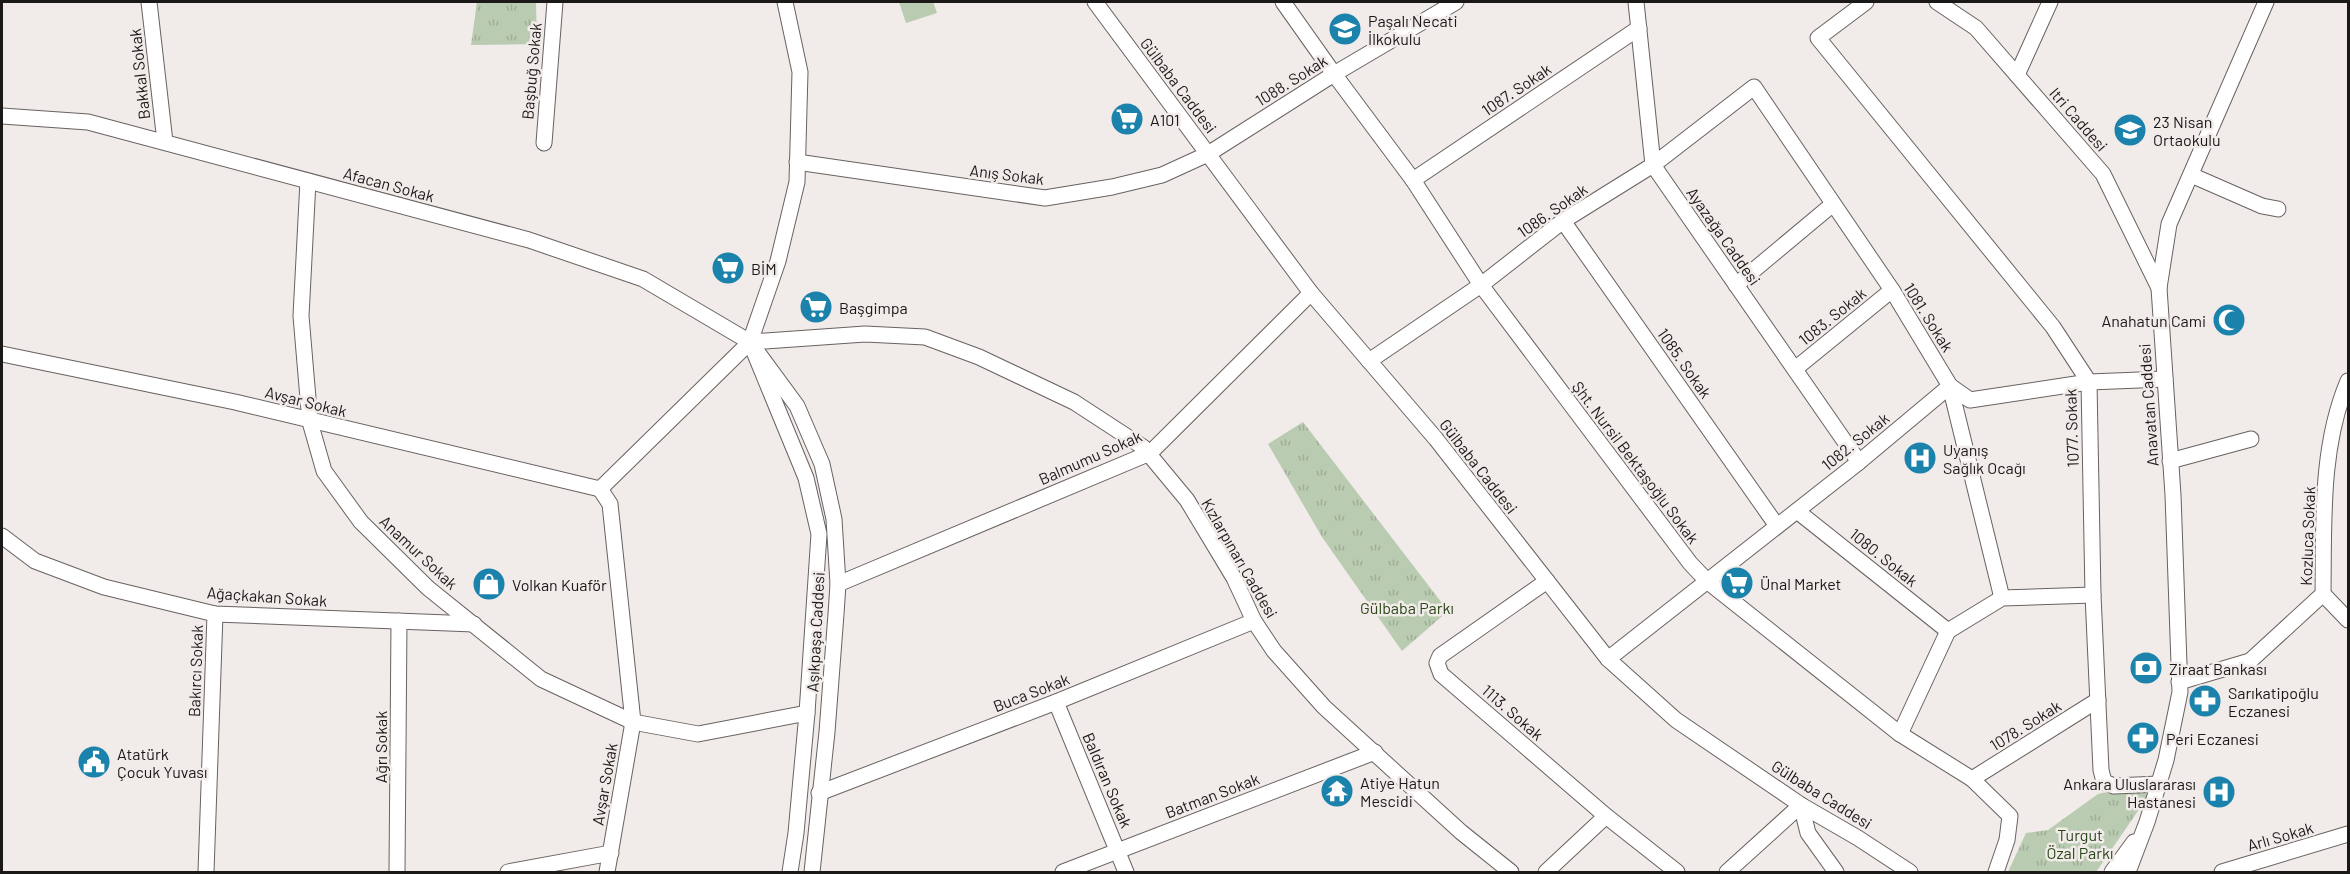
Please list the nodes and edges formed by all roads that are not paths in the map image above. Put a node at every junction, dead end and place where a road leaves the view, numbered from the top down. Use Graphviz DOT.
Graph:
graph roads {
  1 [pos="149,2"];
  2 [pos="555,2"];
  3 [pos="785,2"];
  4 [pos="1095,2"];
  5 [pos="1283,2"];
  6 [pos="1456,2"];
  7 [pos="1636,2"];
  8 [pos="1866,2"];
  9 [pos="1936,2"];
  10 [pos="1957,2"];
  11 [pos="2050,2"];
  12 [pos="2266,2"];
  13 [pos="1965,21"];
  14 [pos="1639,28"];
  15 [pos="1334,75"];
  16 [pos="2017,75"];
  17 [pos="1754,87"];
  18 [pos="2,116"];
  19 [pos="165,142"];
  20 [pos="544,142"];
  21 [pos="1208,154"];
  22 [pos="797,162"];
  23 [pos="1653,165"];
  24 [pos="2192,175"];
  25 [pos="1413,180"];
  26 [pos="308,181"];
  27 [pos="1833,204"];
  28 [pos="2278,209"];
  29 [pos="1563,221"];
  30 [pos="1481,285"];
  31 [pos="1736,285"];
  32 [pos="2159,288"];
  33 [pos="1892,290"];
  34 [pos="1311,293"];
  35 [pos="750,342"];
  36 [pos="2,354"];
  37 [pos="1369,361"];
  38 [pos="1795,369"];
  39 [pos="2165,379"];
  40 [pos="2349,381"];
  41 [pos="2088,382"];
  42 [pos="1950,386"];
  43 [pos="310,422"];
  44 [pos="2251,439"];
  45 [pos="1150,453"];
  46 [pos="2170,461"];
  47 [pos="1859,462"];
  48 [pos="600,489"];
  49 [pos="1797,511"];
  50 [pos="1777,526"];
  51 [pos="2,536"];
  52 [pos="1547,581"];
  53 [pos="1707,581"];
  54 [pos="838,584"];
  55 [pos="2323,594"];
  56 [pos="2093,595"];
  57 [pos="2002,598"];
  58 [pos="215,614"];
  59 [pos="2349,620"];
  60 [pos="399,621"];
  61 [pos="1254,621"];
  62 [pos="474,624"];
  63 [pos="1948,631"];
  64 [pos="1608,659"];
  65 [pos="2180,682"];
  66 [pos="2098,700"];
  67 [pos="1056,702"];
  68 [pos="807,713"];
  69 [pos="633,722"];
  70 [pos="1900,734"];
  71 [pos="1375,753"];
  72 [pos="1972,780"];
  73 [pos="2159,784"];
  74 [pos="819,793"];
  75 [pos="1801,805"];
  76 [pos="1606,816"];
  77 [pos="2147,822"];
  78 [pos="2349,834"];
  79 [pos="1118,850"];
  80 [pos="611,853"];
  81 [pos="206,873"];
  82 [pos="397,873"];
  83 [pos="508,873"];
  84 [pos="607,873"];
  85 [pos="790,873"];
  86 [pos="812,873"];
  87 [pos="1063,873"];
  88 [pos="1126,873"];
  89 [pos="1511,873"];
  90 [pos="1546,873"];
  91 [pos="1677,873"];
  92 [pos="1728,873"];
  93 [pos="1836,873"];
  94 [pos="1910,873"];
  95 [pos="1996,873"];
  96 [pos="2112,873"];
  97 [pos="2128,873"];
  98 [pos="2222,873"];
  1 -- 19 [label="street, Bakkal Sokak"];
  2 -- 20 [label="street, Başbuğ Sokak"];
  3 -- 22 [label="street"];
  4 -- 21 [label="street, Gülbaba Caddesi"];
  5 -- 15 [label="street, Şht. Nursil Bektaşoğlu Sokak"];
  6 -- 15 [label="street, 1088. Sokak"];
  7 -- 14 [label="street, Ayazağa Caddesi"];
  8 -- 41 [label="street, 1077. Sokak"];
  9 -- 13 [label="street, Itri Caddesi"];
  10 -- 13 [label="street"];
  11 -- 16 [label="street"];
  12 -- 24 [label="street, Anavatan Caddesi"];
  13 -- 16 [label="street, Itri Caddesi"];
  14 -- 23 [label="street, Ayazağa Caddesi"];
  14 -- 25 [label="street, 1087. Sokak"];
  15 -- 21 [label="street, 1088. Sokak"];
  15 -- 25 [label="street, Şht. Nursil Bektaşoğlu Sokak"];
  16 -- 32 [label="street, Itri Caddesi"];
  17 -- 23 [label="street, 1086. Sokak"];
  17 -- 27 [label="street, 1081. Sokak"];
  18 -- 19 [label="street, Afacan Sokak"];
  19 -- 26 [label="street, Afacan Sokak"];
  21 -- 22 [label="street, Anış Sokak"];
  21 -- 34 [label="street, Gülbaba Caddesi"];
  22 -- 35 [label="street"];
  23 -- 29 [label="street, 1086. Sokak"];
  23 -- 31 [label="street, Ayazağa Caddesi"];
  24 -- 28 [label="street"];
  24 -- 32 [label="street, Anavatan Caddesi"];
  25 -- 30 [label="street, Şht. Nursil Bektaşoğlu Sokak"];
  26 -- 35 [label="street, Afacan Sokak"];
  26 -- 43 [label="street, Anamur Sokak"];
  27 -- 31 [label="street"];
  27 -- 33 [label="street, 1081. Sokak"];
  29 -- 30 [label="street, 1086. Sokak"];
  29 -- 50 [label="street, 1085. Sokak"];
  30 -- 37 [label="street, 1086. Sokak"];
  30 -- 53 [label="street, Şht. Nursil Bektaşoğlu Sokak"];
  31 -- 38 [label="street, Ayazağa Caddesi"];
  32 -- 39 [label="street, Anavatan Caddesi"];
  33 -- 38 [label="street, 1083. Sokak"];
  33 -- 42 [label="street, 1081. Sokak"];
  34 -- 37 [label="street, Gülbaba Caddesi"];
  34 -- 45 [label="street, Balmumu Sokak"];
  35 -- 45 [label="street, Kızlarpınarı Caddesi"];
  35 -- 48 [label="street"];
  35 -- 54 [label="street, Aşıkpaşa Caddesi"];
  35 -- 68 [label="street, Aşıkpaşa Caddesi"];
  36 -- 43 [label="street, Avşar Sokak"];
  37 -- 52 [label="street, Gülbaba Caddesi"];
  38 -- 47 [label="street, Ayazağa Caddesi"];
  39 -- 41 [label="street"];
  39 -- 46 [label="street, Anavatan Caddesi"];
  40 -- 55 [label="street, Kozluca Sokak"];
  41 -- 42 [label="street"];
  41 -- 56 [label="street, 1077. Sokak"];
  42 -- 47 [label="street, 1082. Sokak"];
  42 -- 57 [label="street, 1081. Sokak"];
  43 -- 48 [label="street, Avşar Sokak"];
  43 -- 62 [label="street, Anamur Sokak"];
  44 -- 46 [label="street"];
  45 -- 54 [label="street, Balmumu Sokak"];
  45 -- 61 [label="street, Kızlarpınarı Caddesi"];
  46 -- 65 [label="street, Anavatan Caddesi"];
  47 -- 49 [label="street, 1082. Sokak"];
  48 -- 69 [label="street, Avşar Sokak"];
  49 -- 50 [label="street, 1082. Sokak"];
  49 -- 63 [label="street, 1080. Sokak"];
  50 -- 53 [label="street, 1082. Sokak"];
  51 -- 58 [label="street, Ağaçkakan Sokak"];
  52 -- 64 [label="street, Gülbaba Caddesi"];
  52 -- 76 [label="street, 1113. Sokak"];
  53 -- 64 [label="street, 1082. Sokak"];
  53 -- 70 [label="street, Şht. Nursil Bektaşoğlu Sokak"];
  54 -- 74 [label="street, Aşıkpaşa Caddesi"];
  55 -- 59 [label="street"];
  55 -- 65 [label="street, Kozluca Sokak"];
  56 -- 57 [label="street"];
  56 -- 66 [label="street, 1077. Sokak"];
  57 -- 63 [label="street"];
  58 -- 60 [label="street, Ağaçkakan Sokak"];
  58 -- 81 [label="street, Bakırcı Sokak"];
  60 -- 62 [label="street, Ağaçkakan Sokak"];
  60 -- 82 [label="street, Ağrı Sokak"];
  61 -- 67 [label="street, Buca Sokak"];
  61 -- 71 [label="street, Kızlarpınarı Caddesi"];
  62 -- 69 [label="street, Anamur Sokak"];
  63 -- 70 [label="street"];
  64 -- 75 [label="street, Gülbaba Caddesi"];
  65 -- 73 [label="street, Anavatan Caddesi"];
  66 -- 72 [label="street, 1078. Sokak"];
  66 -- 73 [label="street, 1077. Sokak"];
  67 -- 74 [label="street, Buca Sokak"];
  67 -- 79 [label="street, Baldıran Sokak"];
  68 -- 69 [label="street, Anamur Sokak"];
  68 -- 85 [label="street, Aşıkpaşa Caddesi"];
  69 -- 80 [label="street, Avşar Sokak"];
  70 -- 72 [label="street, Şht. Nursil Bektaşoğlu Sokak"];
  71 -- 79 [label="street, Batman Sokak"];
  71 -- 89 [label="street, Kızlarpınarı Caddesi"];
  72 -- 95 [label="street, Şht. Nursil Bektaşoğlu Sokak"];
  73 -- 77 [label="street, Anavatan Caddesi"];
  74 -- 86 [label="street, Aşıkpaşa Caddesi"];
  75 -- 92 [label="street"];
  75 -- 93 [label="street"];
  75 -- 94 [label="street, Gülbaba Caddesi"];
  76 -- 90 [label="street"];
  76 -- 91 [label="street, 1113. Sokak"];
  77 -- 96 [label="street"];
  77 -- 97 [label="street"];
  78 -- 98 [label="street, Arlı Sokak"];
  79 -- 87 [label="street, Batman Sokak"];
  79 -- 88 [label="street, Baldıran Sokak"];
  80 -- 83 [label="street"];
  80 -- 84 [label="street, Avşar Sokak"];
}
